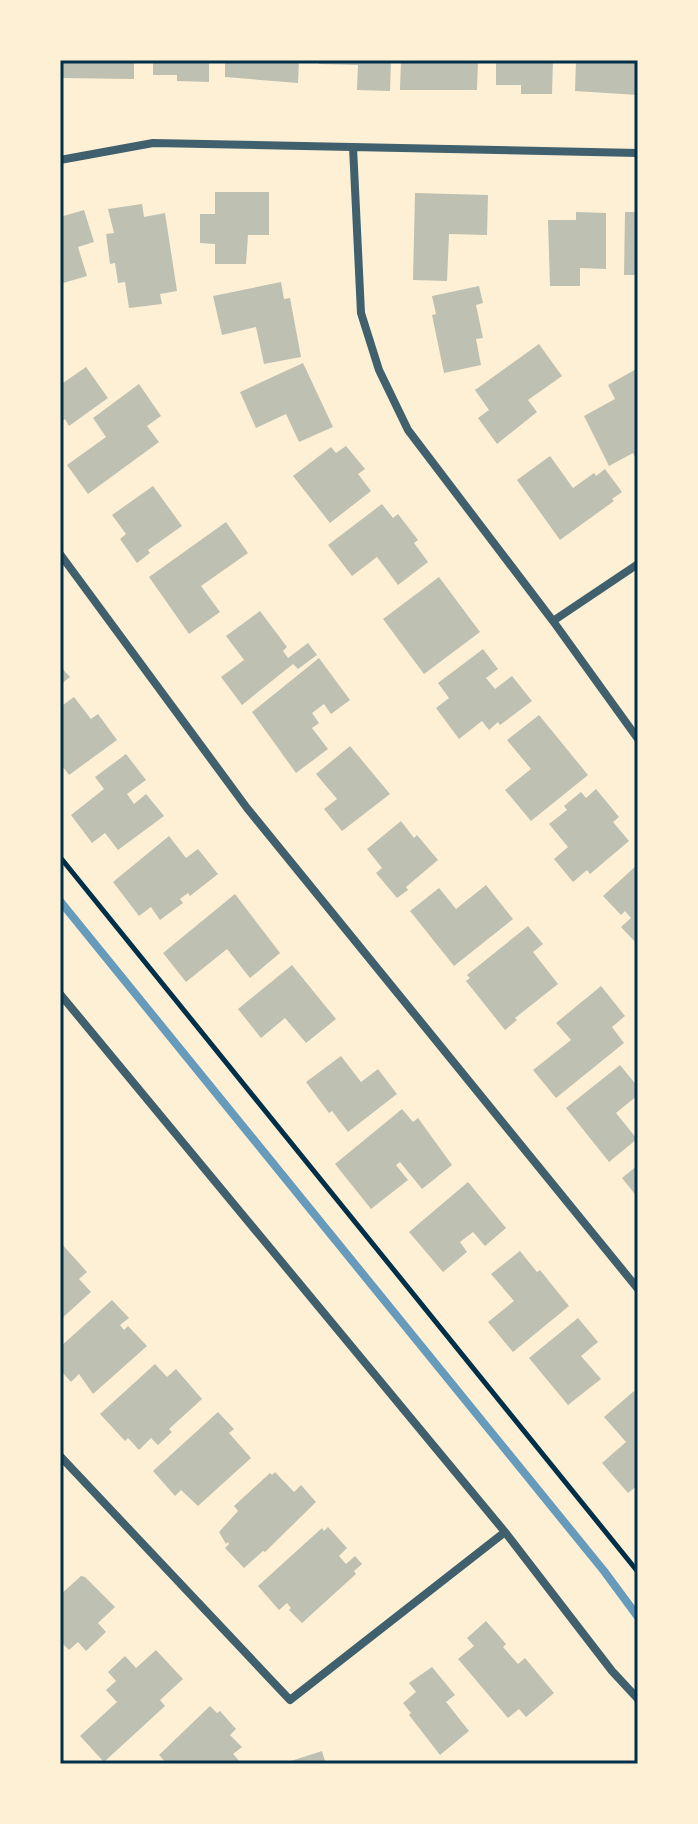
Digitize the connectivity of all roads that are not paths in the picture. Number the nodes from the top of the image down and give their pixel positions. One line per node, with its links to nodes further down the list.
1 (353, 147): 2 (street); 3 (street); 6 (street)
2 (638, 153)
3 (60, 160)
4 (60, 554): 9 (street)
5 (638, 564): 6 (street)
6 (553, 621): 7 (street)
7 (638, 739)
8 (60, 994): 11 (street)
9 (638, 1289)
10 (60, 1456): 11 (street)
11 (505, 1532): 12 (street)
12 (638, 1699)

